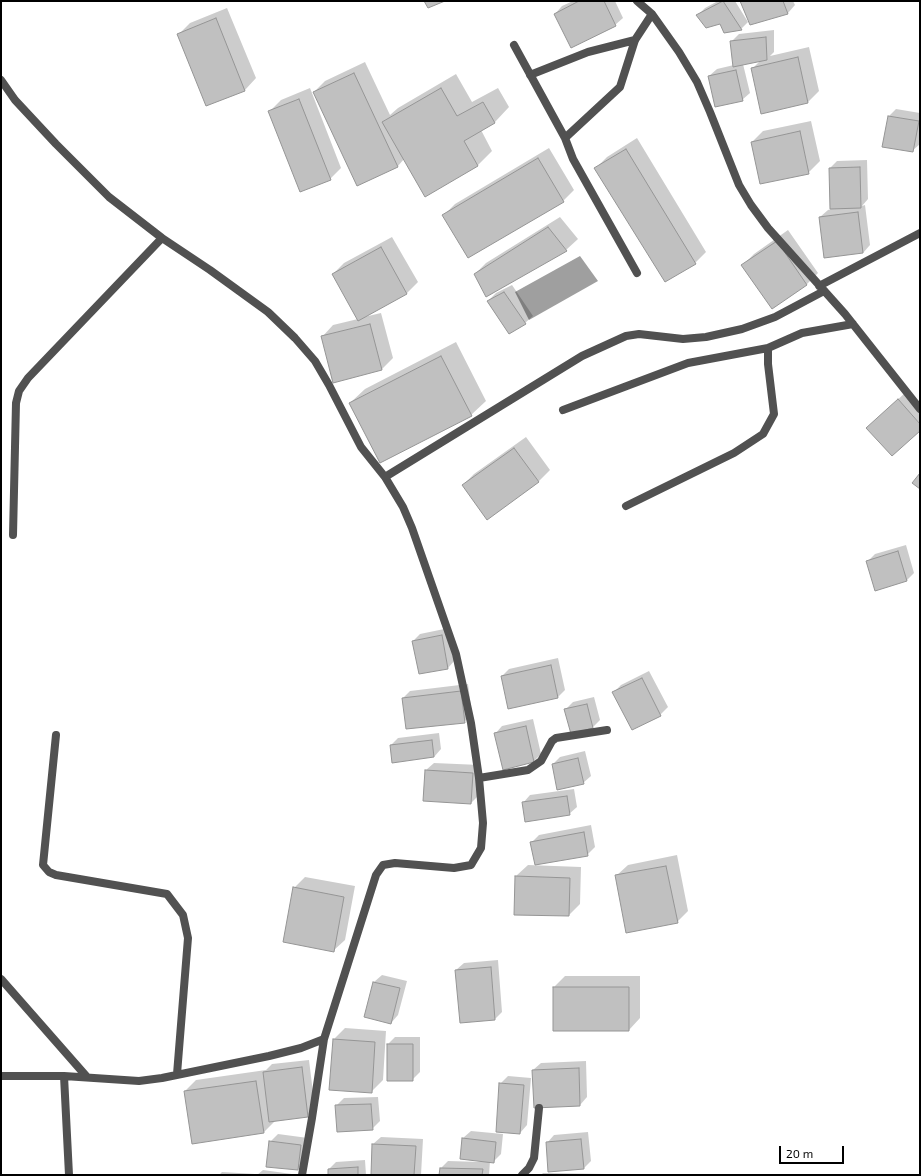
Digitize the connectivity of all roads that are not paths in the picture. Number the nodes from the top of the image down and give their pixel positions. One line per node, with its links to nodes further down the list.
1 (637, 1): 2 (street)
2 (652, 14): 3 (street); 11 (street)
3 (635, 40): 5 (street); 7 (street)
4 (514, 45): 5 (street)
5 (530, 75): 7 (street)
6 (1, 80): 9 (street)
7 (565, 138): 10 (street)
8 (920, 233): 11 (street)
9 (162, 238): 16 (street); 18 (street)
10 (637, 272)
11 (821, 289): 12 (street); 16 (street)
12 (853, 324): 13 (street); 14 (street)
13 (768, 348): 15 (street); 17 (street)
14 (920, 409)
15 (563, 410)
16 (385, 476): 21 (street)
17 (626, 506)
18 (13, 535)
19 (607, 730): 21 (street)
20 (56, 735): 24 (street)
21 (479, 778): 23 (street)
22 (1, 979): 27 (street)
23 (324, 1039): 24 (street); 30 (street)
24 (177, 1074): 27 (street)
25 (1, 1076): 26 (street)
26 (64, 1076): 27 (street); 29 (street)
27 (87, 1077)
28 (539, 1108): 31 (street)
29 (69, 1175)
30 (302, 1175)
31 (522, 1175)

